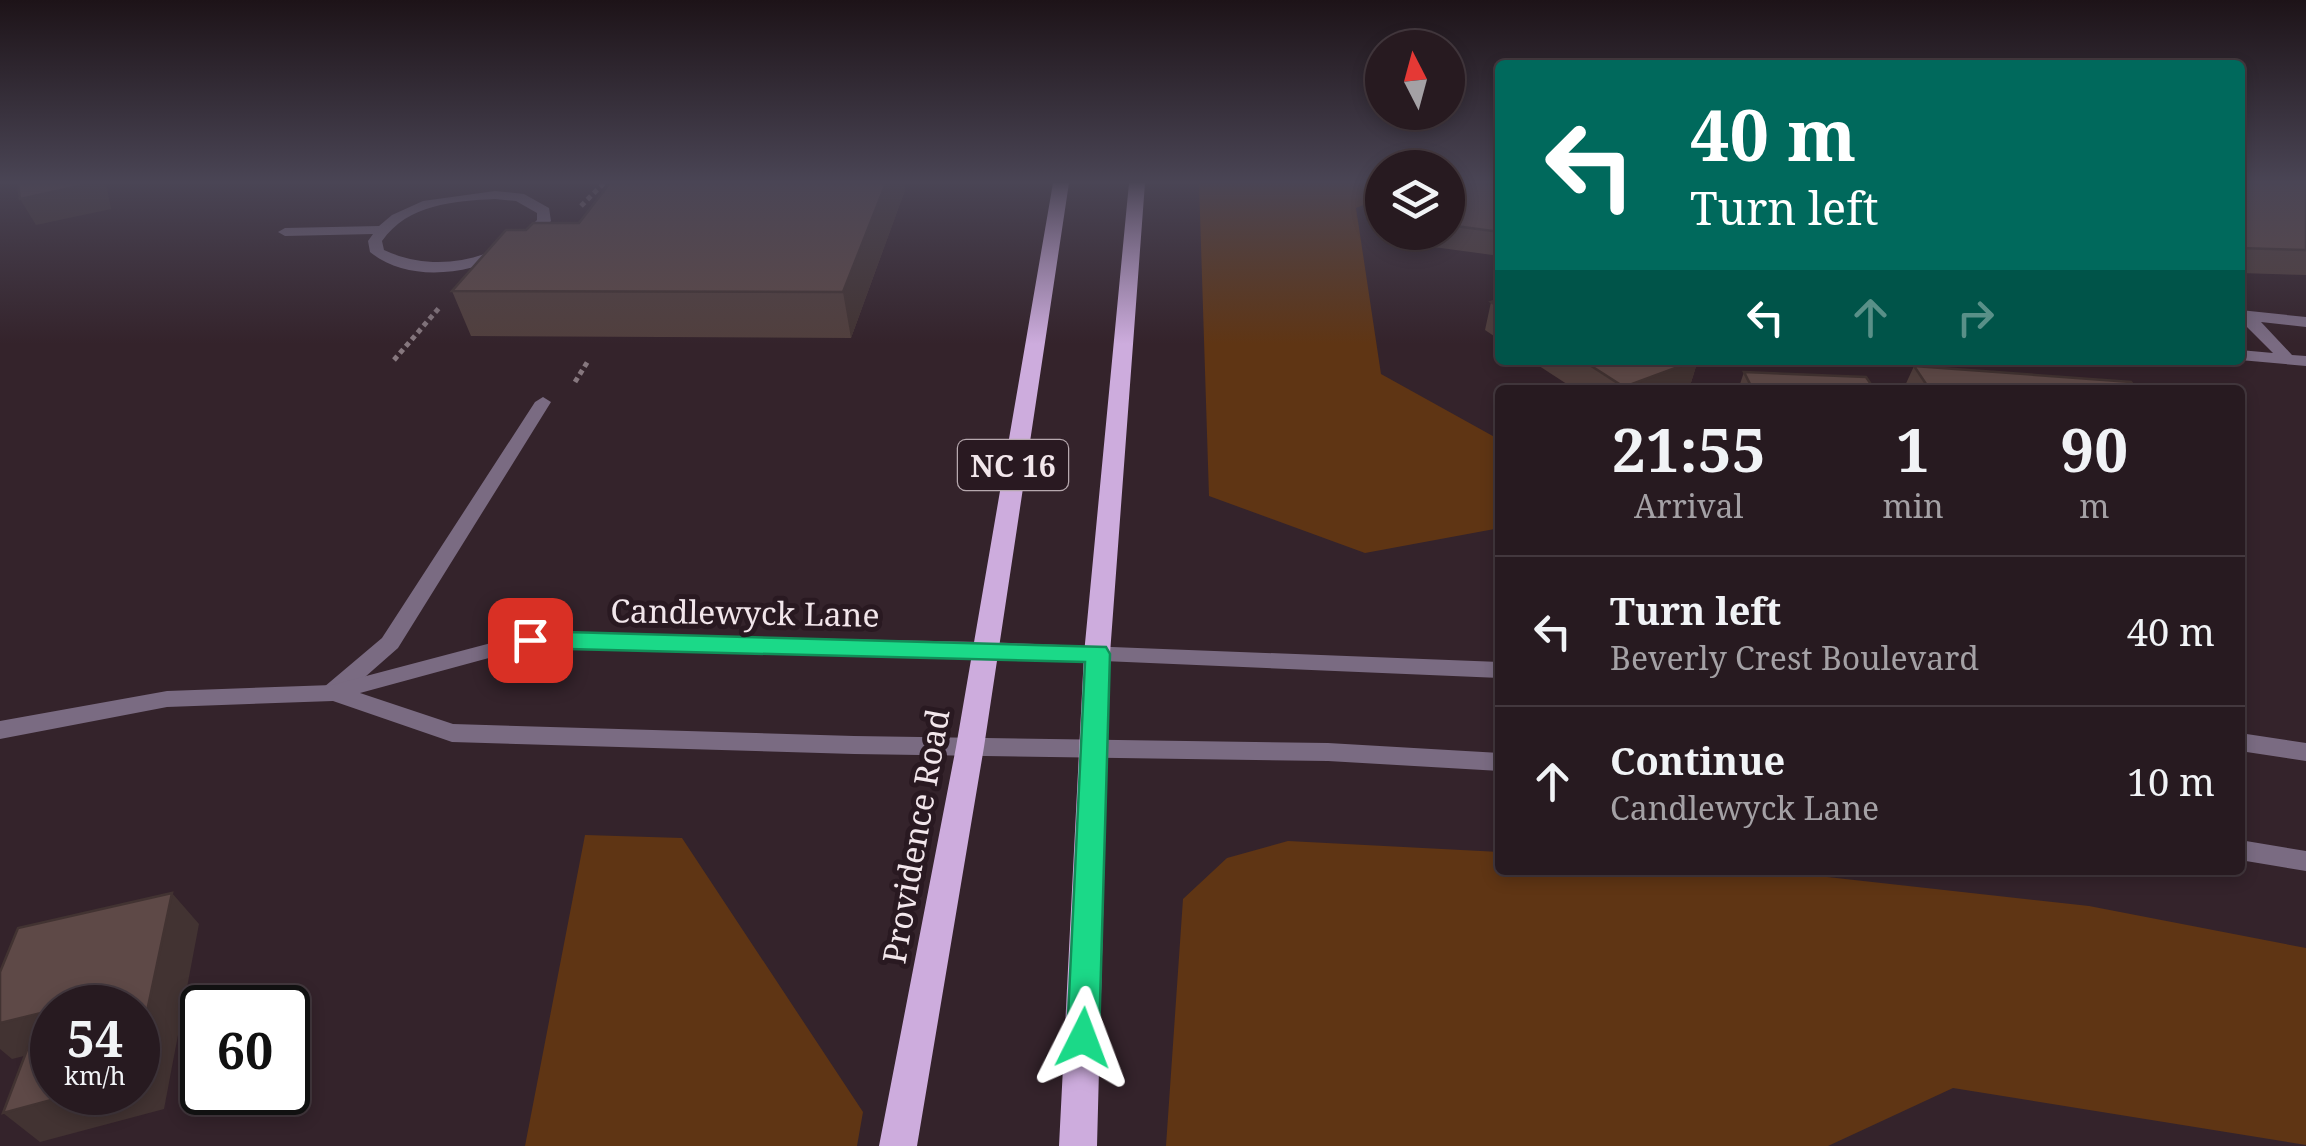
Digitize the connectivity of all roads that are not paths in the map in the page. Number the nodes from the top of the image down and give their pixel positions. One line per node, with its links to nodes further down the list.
1 (378, 236): 2 (street)
2 (531, 236)
3 (1052, 236): 12 (main road, Providence Road / NC 16)
4 (1133, 236): 13 (main road, NC 16)
5 (2245, 316): 7 (street)
6 (2245, 317): 9 (street)
7 (2306, 322)
8 (2245, 355): 9 (street)
9 (2286, 360): 10 (street)
10 (2306, 362)
11 (543, 402): 15 (street)
12 (984, 650): 13 (street, Candlewyck Lane); 15 (street, Candlewyck Lane); 18 (main road, Providence Road / NC 16)
13 (1098, 654): 14 (street, Candlewyck Lane); 19 (main road, NC 16)
14 (1495, 670)
15 (332, 693): 16 (street, Candlewyck Lane); 18 (street, Candlewyck Lane)
16 (0, 730)
17 (2245, 743): 20 (street)
18 (970, 748): 19 (street, Candlewyck Lane); 24 (main road, Providence Road / NC 16)
19 (1096, 749): 21 (street, Candlewyck Lane); 25 (main road, NC 16)
20 (2306, 752)
21 (1495, 762)
22 (2245, 851): 23 (street)
23 (2306, 860)
24 (898, 1146)
25 (1078, 1146)

